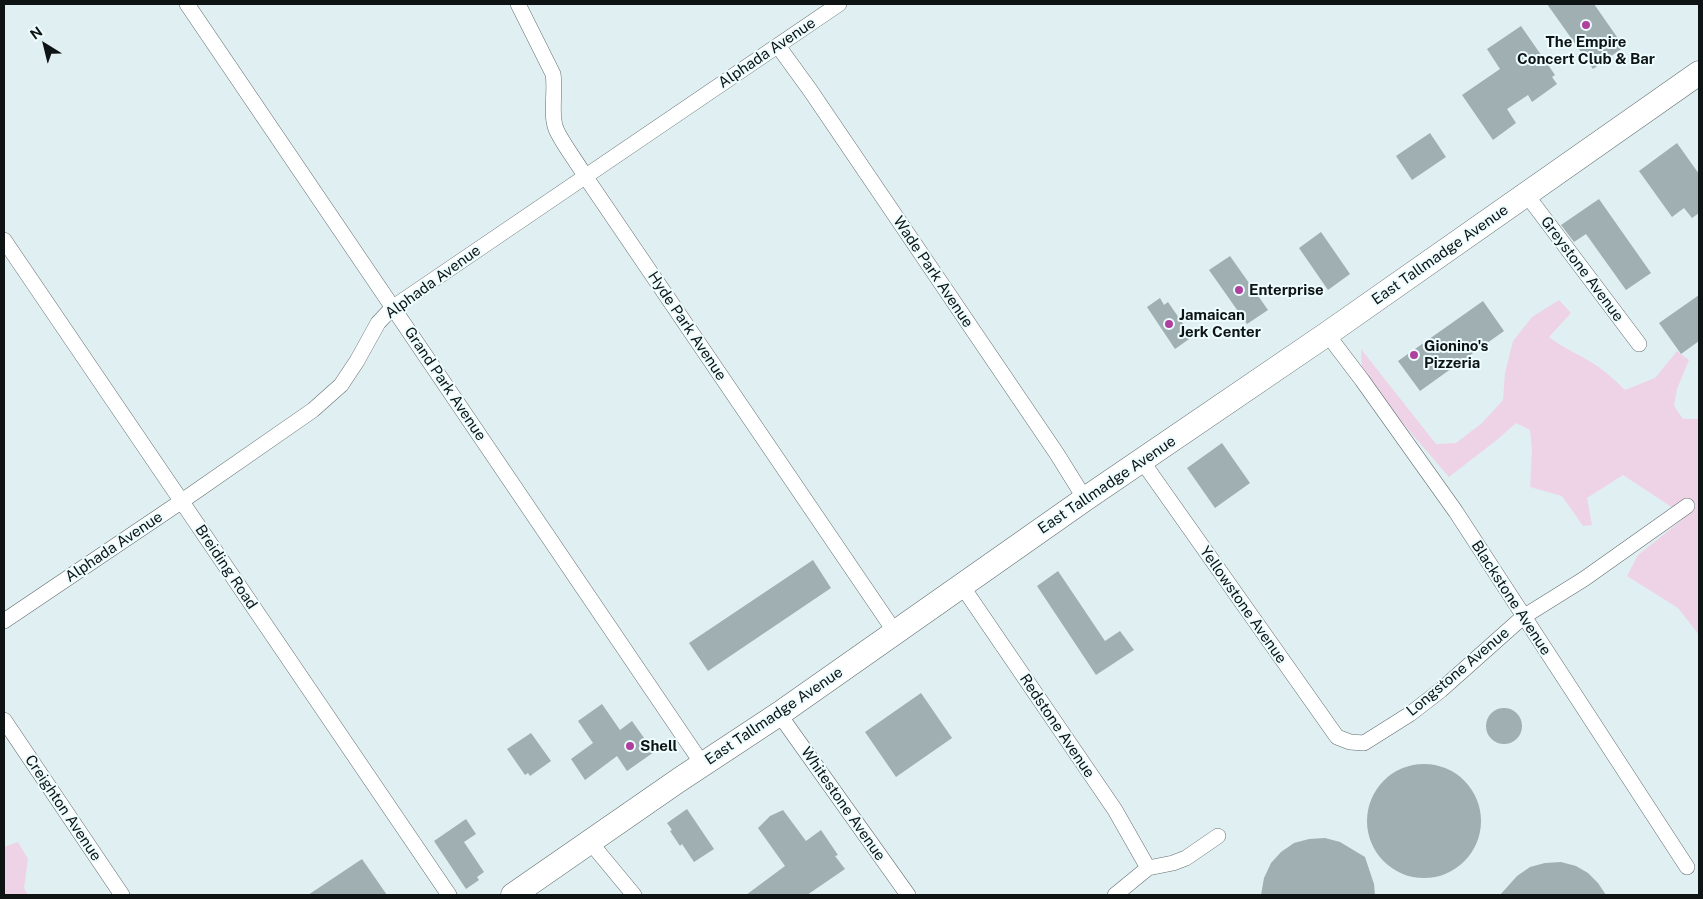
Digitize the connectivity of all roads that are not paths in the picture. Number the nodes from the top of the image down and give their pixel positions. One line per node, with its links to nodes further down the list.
1 (187, 4): 9 (street, Grand Park Avenue)
2 (518, 4): 6 (street, Hyde Park Avenue)
3 (839, 4): 4 (street, Alphada Avenue)
4 (778, 46): 6 (street, Alphada Avenue); 13 (street, Wade Park Avenue)
5 (1699, 72): 7 (main road, East Tallmadge Avenue)
6 (585, 176): 9 (street, Alphada Avenue); 19 (street, Hyde Park Avenue)
7 (1526, 194): 10 (main road, East Tallmadge Avenue); 11 (street, Greystone Avenue)
8 (4, 240): 14 (street, Breiding Road)
9 (392, 308): 14 (street, Alphada Avenue); 23 (street, Grand Park Avenue)
10 (1327, 334): 12 (main road, East Tallmadge Avenue); 17 (street, Blackstone Avenue)
11 (1639, 344)
12 (1142, 461): 13 (main road, East Tallmadge Avenue); 22 (street, Yellowstone Avenue)
13 (1085, 499): 16 (main road, East Tallmadge Avenue)
14 (182, 501): 18 (street, Alphada Avenue); 29 (street, Breiding Road)
15 (1687, 506): 17 (street, Longstone Avenue)
16 (962, 586): 19 (main road, East Tallmadge Avenue); 27 (street, Redstone Avenue)
17 (1523, 617): 22 (street, Longstone Avenue); 26 (street, Blackstone Avenue)
18 (4, 621)
19 (895, 632): 20 (main road, East Tallmadge Avenue)
20 (779, 714): 23 (main road, East Tallmadge Avenue); 32 (street, Whitestone Avenue)
21 (4, 720): 28 (street, Creighton Avenue)
22 (1350, 742)
23 (703, 764): 25 (main road, East Tallmadge Avenue)
24 (1218, 836): 27 (street)
25 (590, 842): 30 (main road, East Tallmadge Avenue); 31 (street)
26 (1687, 867)
27 (1148, 868): 33 (street)
28 (122, 895)
29 (448, 895)
30 (513, 895)
31 (634, 895)
32 (908, 895)
33 (1115, 895)

